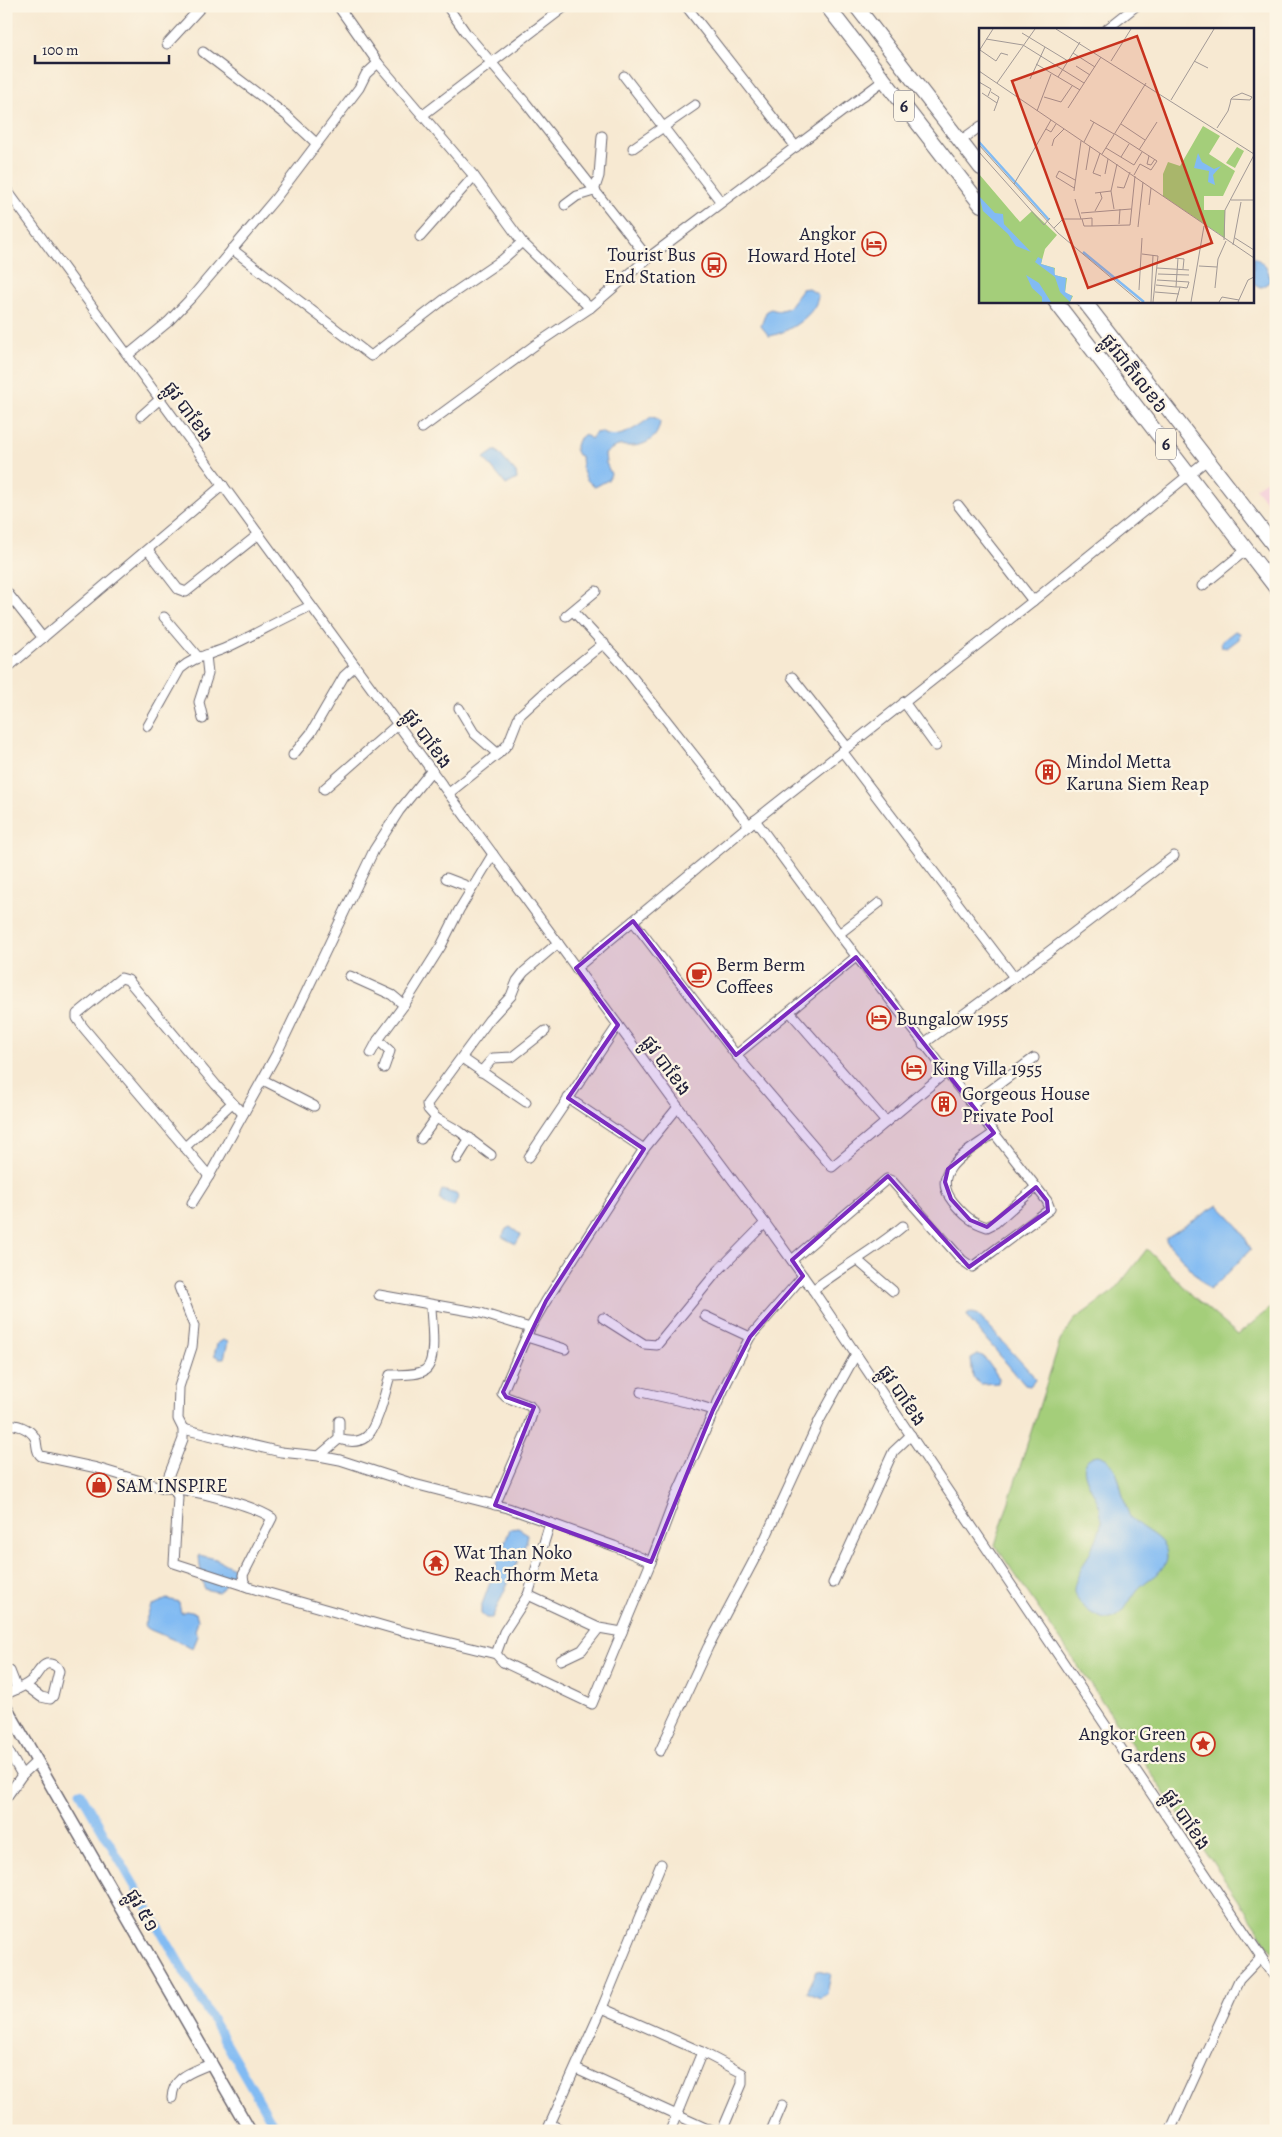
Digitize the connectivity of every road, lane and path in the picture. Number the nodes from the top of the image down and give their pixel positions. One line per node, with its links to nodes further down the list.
1 (202, 6): 10 (street)
2 (338, 6): 12 (street)
3 (447, 6): 13 (street)
4 (566, 6): 13 (street)
5 (686, 6): 23 (street)
6 (827, 6): 15 (highway, 6)
7 (856, 6): 21 (highway, 6)
8 (1136, 6): 9 (street)
9 (1107, 28)
10 (167, 44)
11 (203, 52): 22 (street)
12 (378, 63): 17 (street); 22 (street)
13 (492, 63): 17 (street); 28 (street)
14 (624, 76): 18 (street)
15 (884, 80): 23 (street); 30 (highway, 6)
16 (695, 105): 18 (street)
17 (423, 115): 26 (street)
18 (663, 126): 24 (street); 29 (street)
19 (979, 127): 21 (street)
20 (602, 136): 28 (street)
21 (960, 141): 25 (highway, 6)
22 (316, 143): 34 (street)
23 (796, 147): 29 (street)
24 (633, 148)
25 (979, 165)
26 (474, 176): 32 (street); 33 (street)
27 (6, 189): 39 (street, ផ្លូវ បាខែង)
28 (594, 190): 31 (street); 35 (street)
29 (721, 202): 35 (street)
30 (979, 202)
31 (565, 206)
32 (420, 237)
33 (522, 242): 34 (street); 38 (street)
34 (232, 249): 39 (street)
35 (648, 258): 38 (street)
36 (1056, 302): 44 (highway, ផ្លូវជាតិលេខ៦ / 6)
37 (1085, 302): 43 (highway, ផ្លូវជាតិលេខ៦ / 6)
38 (590, 308): 42 (street)
39 (128, 355): 40 (street, ផ្លូវ បាខែង)
40 (160, 399): 41 (street); 45 (street, ផ្លូវ បាខែង)
41 (141, 416)
42 (422, 428)
43 (1207, 460): 44 (street); 48 (highway, ផ្លូវជាតិលេខ៦ / 6)
44 (1189, 474): 50 (highway, ផ្លូវជាតិលេខ៦ / 6); 55 (street)
45 (223, 485): 47 (street, ផ្លូវ បាខែង); 49 (street)
46 (958, 505): 55 (street)
47 (258, 534): 49 (street); 56 (street, ផ្លូវ បាខែង)
48 (1276, 548)
49 (148, 550): 58 (street)
50 (1246, 550): 51 (street); 52 (highway, ផ្លូវជាតិលេខ៦ / 6)
51 (1202, 586)
52 (1276, 588)
53 (6, 591): 58 (street)
54 (596, 591): 59 (street)
55 (1033, 601): 64 (street)
56 (311, 606): 60 (street); 61 (street, ផ្លូវ បាខែង)
57 (164, 618): 60 (street)
58 (43, 638): 62 (street)
59 (604, 643): 71 (street); 76 (street)
60 (202, 656): 66 (street); 68 (street)
61 (355, 666): 67 (street, ផ្លូវ បាខែង); 72 (street)
62 (6, 669)
63 (792, 677): 70 (street)
64 (904, 702): 69 (street); 70 (street)
65 (459, 708): 71 (street)
66 (203, 719)
67 (398, 724): 73 (street, ផ្លូវ បាខែង); 74 (street)
68 (148, 726)
69 (936, 746)
70 (845, 749): 76 (street); 88 (street)
71 (498, 754): 75 (street)
72 (293, 755)
73 (432, 770): 75 (street, ផ្លូវ បាខែង); 102 (street)
74 (324, 789)
75 (448, 793): 77 (street, ផ្លូវ បាខែង)
76 (752, 822): 82 (street); 83 (street)
77 (493, 854): 80 (street); 84 (street, ផ្លូវ បាខែង)
78 (1174, 856): 88 (street)
79 (446, 878): 80 (street)
80 (472, 888): 89 (street)
81 (879, 903): 83 (street)
82 (633, 921): 86 (street); 96 (street)
83 (838, 934): 85 (street)
84 (558, 943): 86 (street, ផ្លូវ បាខែង); 97 (street)
85 (856, 957): 90 (street); 94 (street)
86 (576, 968): 91 (street, ផ្លូវ បាខែង)
87 (350, 976): 89 (street)
88 (1013, 976): 94 (street)
89 (404, 1005): 93 (street)
90 (790, 1012): 96 (street); 111 (street)
91 (618, 1025): 103 (street); 108 (street, ផ្លូវ បាខែង)
92 (545, 1031): 100 (street)
93 (378, 1040): 95 (street); 99 (street)
94 (923, 1044): 101 (street)
95 (371, 1053)
96 (736, 1055): 111 (street)
97 (462, 1058): 100 (street); 110 (street)
98 (1034, 1058): 106 (street)
99 (384, 1068)
100 (481, 1072): 104 (street)
101 (946, 1073): 106 (street); 111 (street)
102 (263, 1080): 107 (street); 109 (street)
103 (568, 1098): 116 (street); 118 (street)
104 (526, 1102)
105 (232, 1103): 109 (street); 115 (street); 115 (street)
106 (972, 1104): 112 (street)
107 (314, 1106)
108 (678, 1107): 116 (street); 123 (street, ផ្លូវ បាខែង)
109 (243, 1114): 120 (street)
110 (436, 1118): 113 (street); 114 (street)
111 (886, 1122)
112 (994, 1134): 121 (street); 121 (street)
113 (470, 1138): 117 (street); 119 (street)
114 (421, 1139)
115 (184, 1148): 120 (street)
116 (644, 1149): 135 (street)
117 (491, 1155)
118 (529, 1157)
119 (457, 1159)
120 (209, 1176): 122 (street)
121 (1036, 1187): 125 (street)
122 (192, 1203)
123 (766, 1223): 125 (street, ផ្លូវ បាខែង); 134 (street)
124 (903, 1226): 126 (street)
125 (792, 1260): 127 (street, ផ្លូវ បាខែង)
126 (857, 1260): 129 (street); 130 (street)
127 (803, 1276): 129 (street, ផ្លូវ បាខែង); 136 (street)
128 (179, 1287): 143 (street)
129 (813, 1290): 138 (street, ផ្លូវ បាខែង)
130 (892, 1291)
131 (380, 1295): 132 (street)
132 (431, 1306): 135 (street); 145 (street)
133 (705, 1316): 136 (street)
134 (603, 1318)
135 (528, 1333): 137 (street); 148 (street)
136 (750, 1337): 140 (street)
137 (565, 1349)
138 (856, 1354): 144 (street, ផ្លូវ បាខែង); 163 (street)
139 (641, 1392): 140 (street)
140 (713, 1410): 150 (street)
141 (339, 1421): 145 (street)
142 (6, 1424): 147 (street)
143 (183, 1429): 146 (street); 147 (street)
144 (911, 1435): 151 (street); 167 (street, ផ្លូវ បាខែង)
145 (339, 1439): 146 (street)
146 (319, 1456): 148 (street)
147 (169, 1488): 152 (street); 152 (street)
148 (495, 1505): 149 (street)
149 (550, 1523): 150 (street); 153 (street)
150 (651, 1562): 155 (street)
151 (833, 1583)
152 (248, 1587): 156 (street)
153 (528, 1596): 154 (street); 156 (street)
154 (598, 1628): 155 (street); 157 (street)
155 (622, 1632): 156 (street)
156 (496, 1654)
157 (561, 1660)
158 (10, 1671): 159 (street)
159 (6, 1694)
160 (6, 1707): 161 (main road, ផ្លូវ ៥១)
161 (11, 1728): 164 (main road, ផ្លូវ ៥១)
162 (6, 1747): 164 (street)
163 (660, 1751)
164 (29, 1769): 165 (street); 171 (main road, ផ្លូវ ៥១)
165 (6, 1798)
166 (662, 1864): 169 (street)
167 (1260, 1958): 168 (street, ផ្លូវ បាខែង); 183 (street)
168 (1276, 1979)
169 (602, 2008): 170 (street); 172 (street)
170 (702, 2052): 175 (street); 181 (street)
171 (208, 2065): 173 (street); 177 (main road, ផ្លូវ ៥១)
172 (576, 2068): 175 (street); 176 (street)
173 (172, 2098)
174 (782, 2105): 182 (street)
175 (677, 2113): 179 (street); 180 (street)
176 (549, 2127): 178 (street)
177 (250, 2131)
178 (564, 2131)
179 (670, 2131)
180 (712, 2131)
181 (722, 2131)
182 (771, 2131)
183 (1170, 2131)

